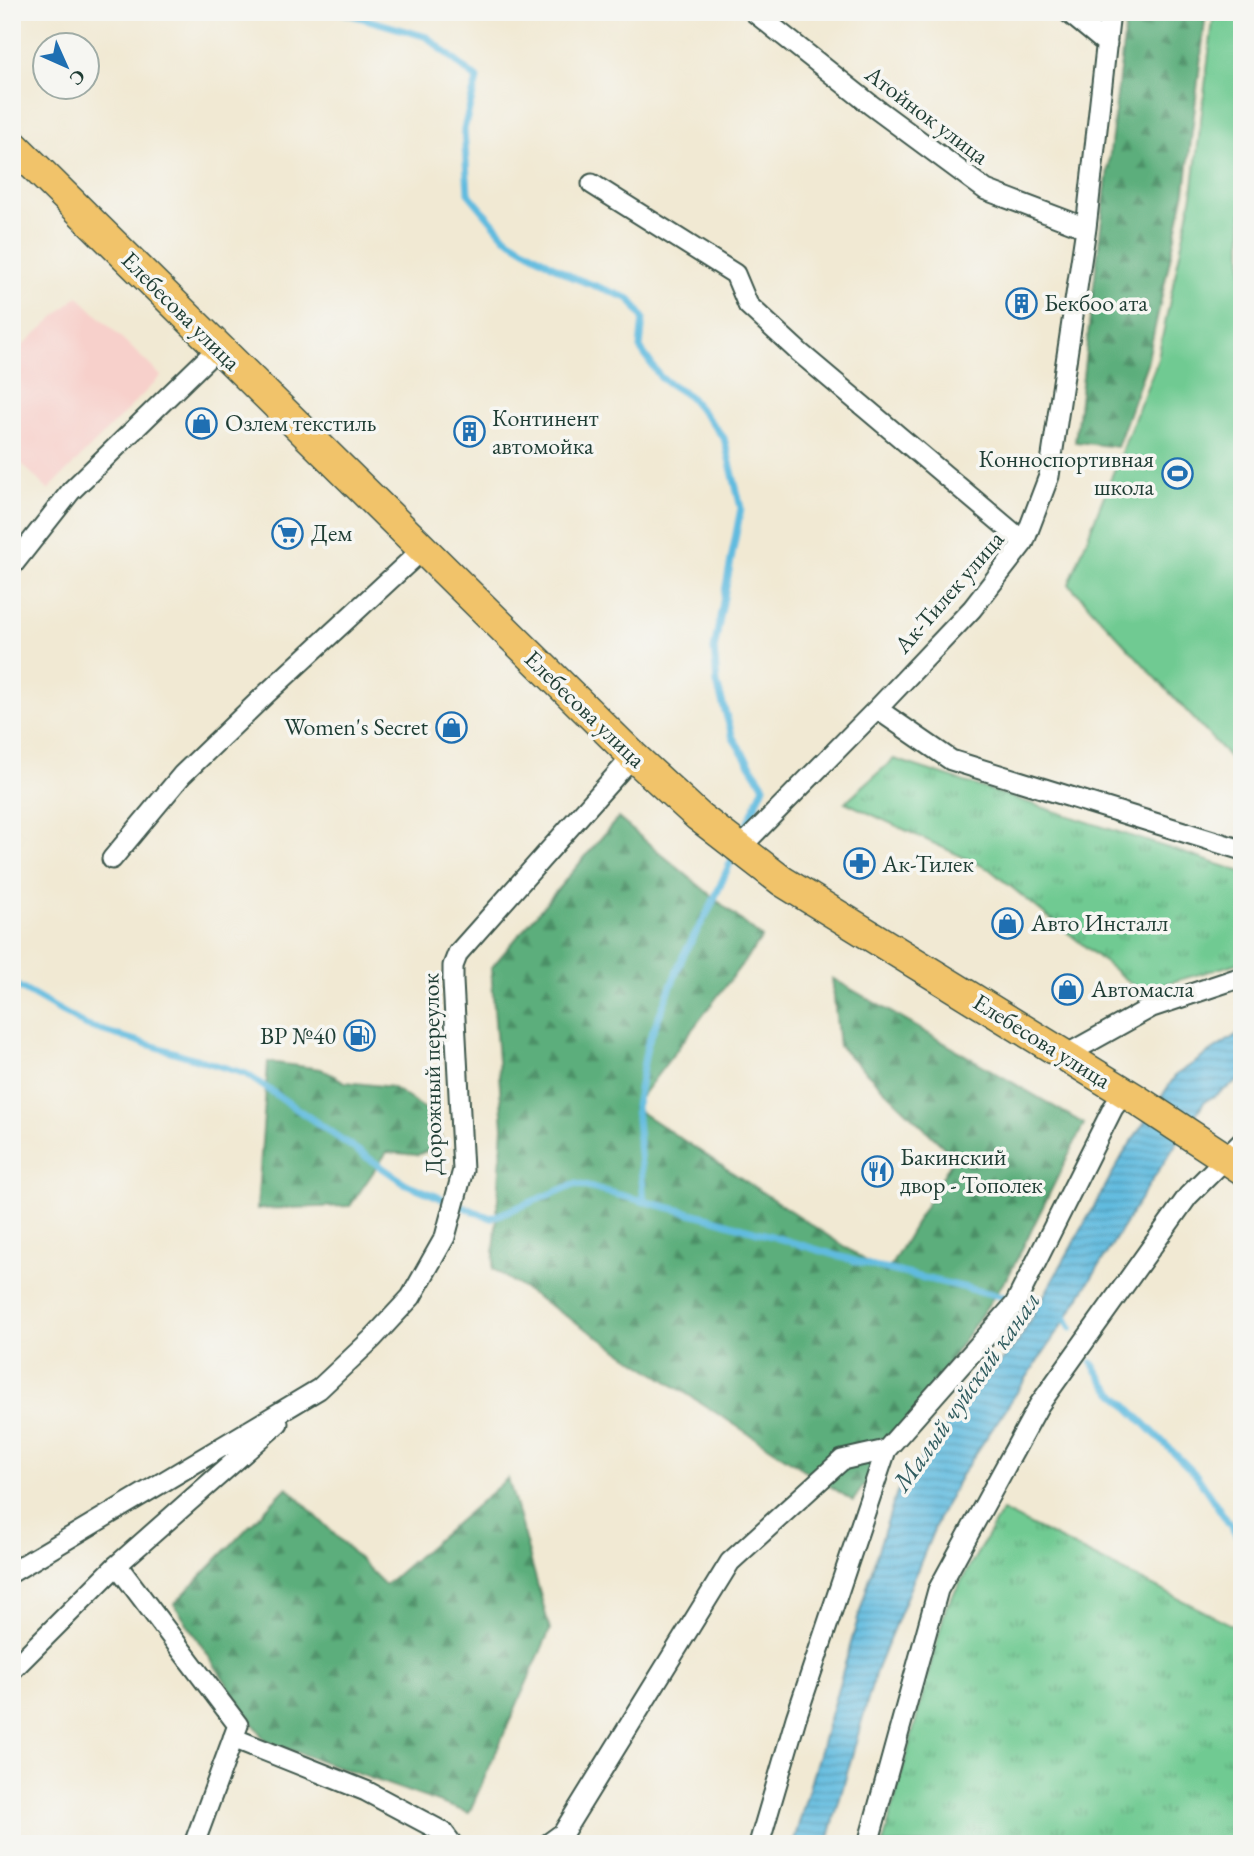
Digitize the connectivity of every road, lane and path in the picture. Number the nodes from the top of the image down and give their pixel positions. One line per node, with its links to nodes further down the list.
1 (754, 12): 7 (street, Атойнок улица)
2 (1068, 12): 4 (street)
3 (1110, 12): 4 (street, Ак-Тилек улица)
4 (1107, 44): 7 (street, Ак-Тилек улица)
5 (14, 150): 8 (main road, Елебесова улица)
6 (592, 184): 9 (street)
7 (1086, 228): 9 (street, Ак-Тилек улица)
8 (218, 348): 10 (main road, Елебесова улица); 11 (street)
9 (1024, 542): 12 (street, Ак-Тилек улица)
10 (423, 549): 13 (main road, Елебесова улица); 16 (street)
11 (12, 566)
12 (877, 709): 14 (street, Ак-Тилек улица); 15 (street)
13 (633, 756): 14 (main road, Елебесова улица); 21 (street, Дорожный переулок)
14 (739, 849): 18 (main road, Елебесова улица)
15 (1242, 850)
16 (112, 859)
17 (1242, 977): 18 (street)
18 (1065, 1056): 19 (main road, Елебесова улица)
19 (1130, 1095): 20 (main road, Елебесова улица); 22 (street)
20 (1231, 1155): 31 (street)
21 (319, 1389): 23 (street); 24 (street, Дорожный переулок)
22 (886, 1450): 29 (street); 30 (street)
23 (117, 1565): 25 (street); 26 (street)
24 (12, 1572)
25 (12, 1670)
26 (233, 1738): 27 (street); 28 (street)
27 (194, 1844)
28 (452, 1844)
29 (548, 1844)
30 (760, 1844)
31 (868, 1844)

